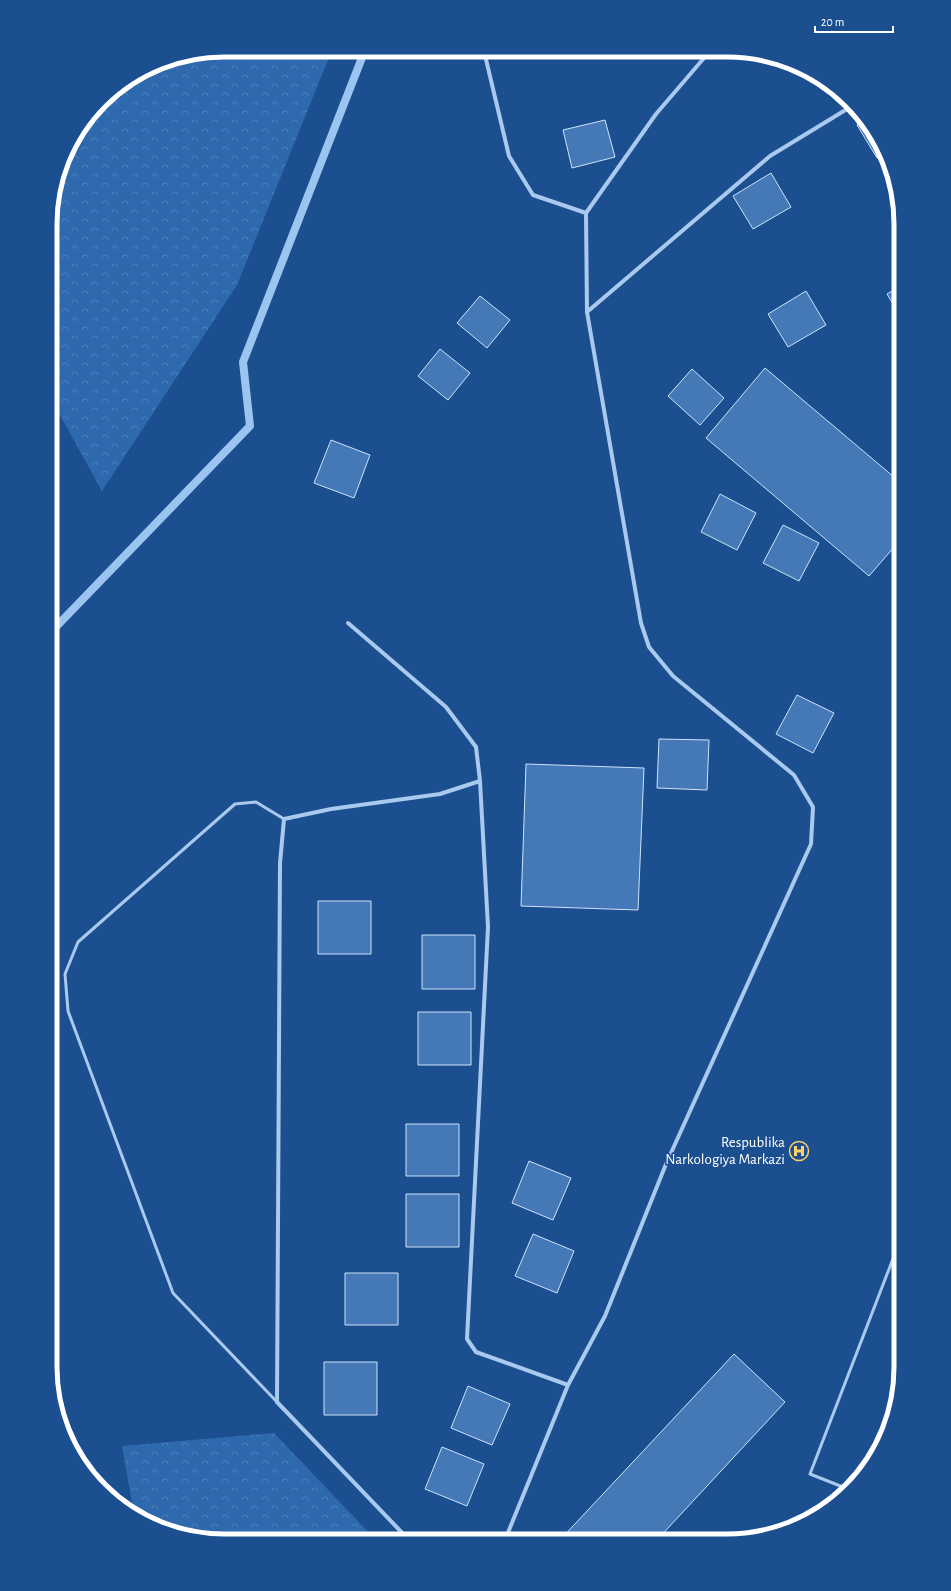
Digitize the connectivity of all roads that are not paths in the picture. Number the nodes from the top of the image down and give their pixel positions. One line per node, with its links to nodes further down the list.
1 (485, 57): 4 (street)
2 (705, 57): 4 (street)
3 (847, 109): 5 (street)
4 (586, 213): 5 (street)
5 (587, 312): 10 (street)
6 (348, 623): 7 (street)
7 (480, 781): 8 (street); 10 (street)
8 (284, 819): 11 (street); 11 (lane)
9 (894, 1256): 12 (lane)
10 (568, 1385): 14 (street)
11 (277, 1402): 13 (street)
12 (843, 1487)
13 (403, 1534)
14 (507, 1534)

